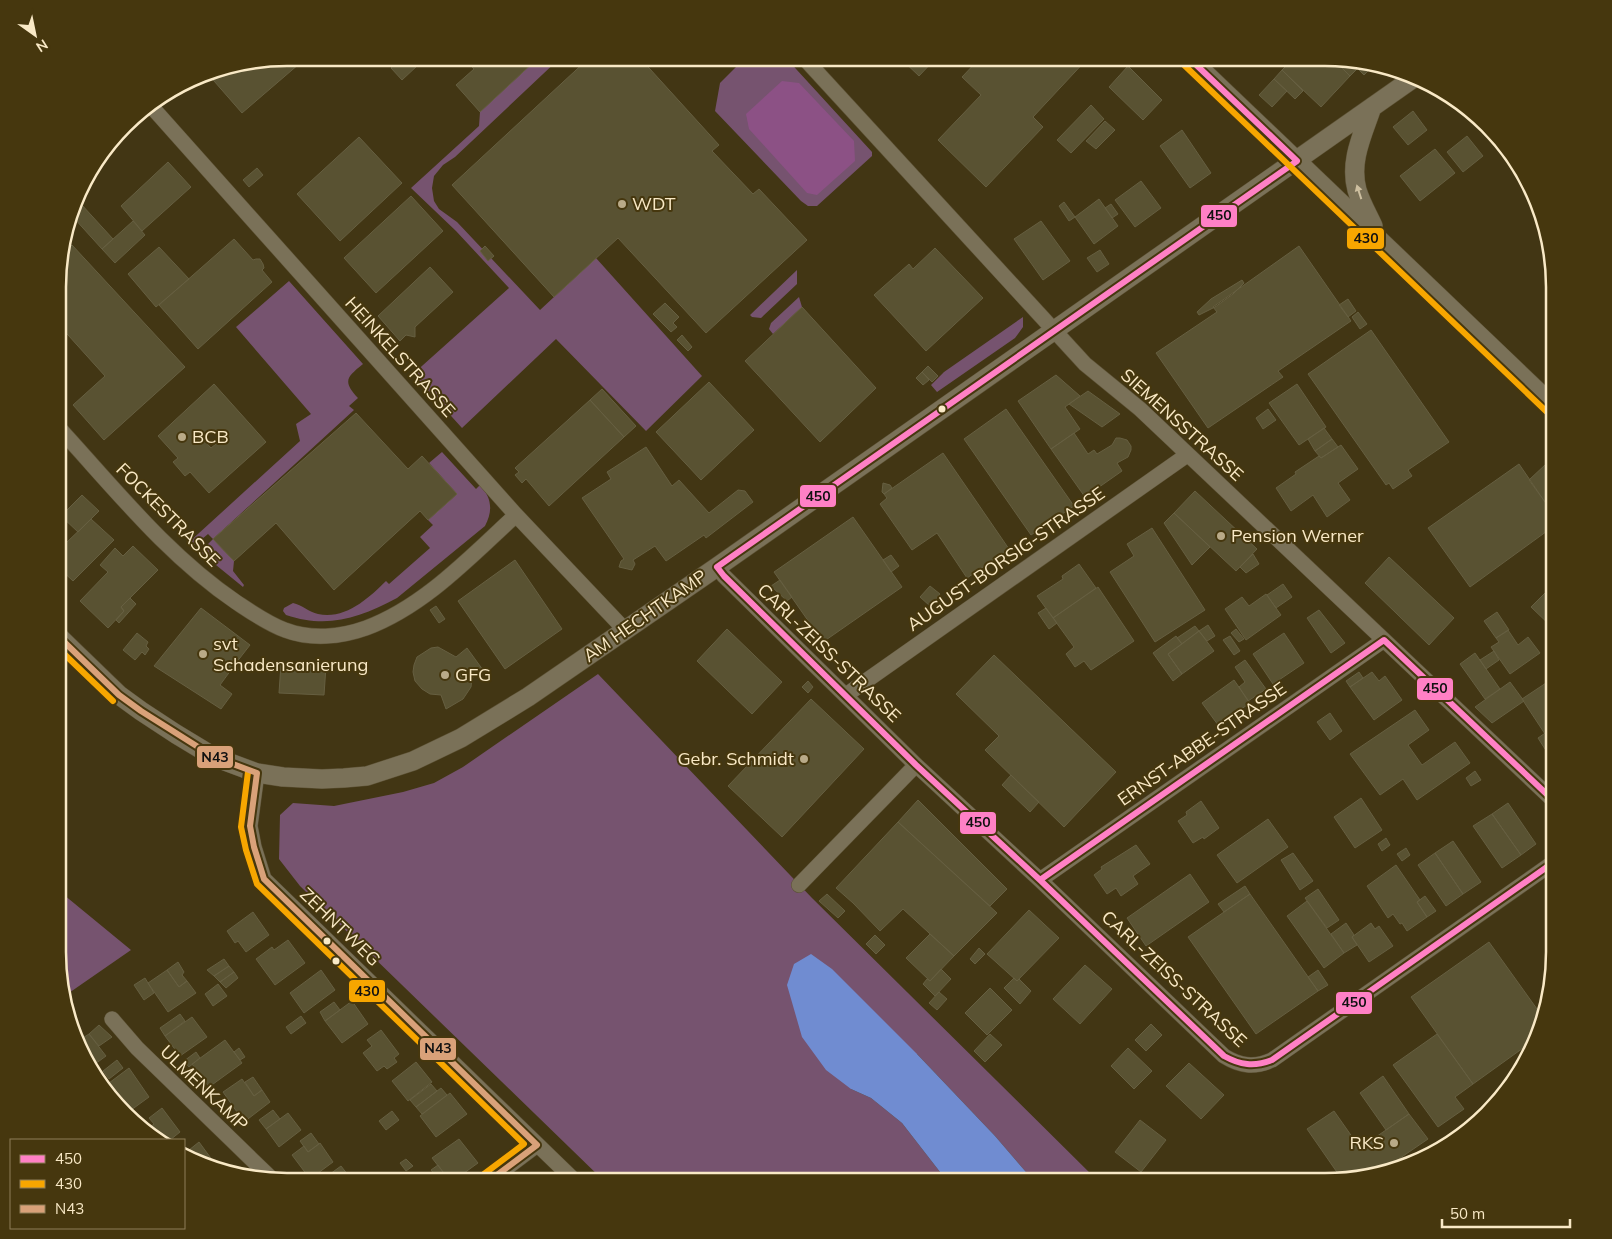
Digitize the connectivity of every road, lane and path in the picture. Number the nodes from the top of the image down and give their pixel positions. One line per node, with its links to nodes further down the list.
1 (811, 66): 8 (street, SIEMENSSTRASSE)
2 (1197, 66): 6 (street)
3 (1407, 82): 4 (street, AM HECHTKAMP)
4 (1372, 107): 6 (street, AM HECHTKAMP); 7 (street, one-way to 4)
5 (155, 111): 12 (street, HEINKELSTRASSE)
6 (1298, 161): 7 (street); 8 (street, AM HECHTKAMP)
7 (1378, 237): 9 (street)
8 (1054, 329): 11 (street, SIEMENSSTRASSE); 13 (street, AM HECHTKAMP)
9 (1546, 399)
10 (66, 436): 12 (street, FOCKESTRASSE)
11 (1187, 455): 15 (street, SIEMENSSTRASSE); 17 (street, AUGUST-BORSIG-STRASSE)
12 (516, 515): 14 (street, HEINKELSTRASSE)
13 (717, 567): 14 (street, AM HECHTKAMP); 17 (street, CARL-ZEISS-STRASSE)
14 (625, 630): 19 (street, AM HECHTKAMP)
15 (1384, 640): 20 (street, SIEMENSSTRASSE); 22 (street, ERNST-ABBE-STRASSE)
16 (66, 644): 19 (street, AM HECHTKAMP)
17 (846, 694): 18 (street, CARL-ZEISS-STRASSE)
18 (916, 765): 22 (street, CARL-ZEISS-STRASSE); 23 (street)
19 (257, 773): 25 (street, ZEHNTWEG)
20 (1546, 793)
21 (1546, 868): 22 (street, CARL-ZEISS-STRASSE)
22 (1040, 880)
23 (799, 885)
24 (112, 1018): 26 (street, ULMENKAMP)
25 (537, 1145): 27 (street); 28 (street, ZEHNTWEG)
26 (264, 1171)
27 (500, 1173)
28 (567, 1173)

